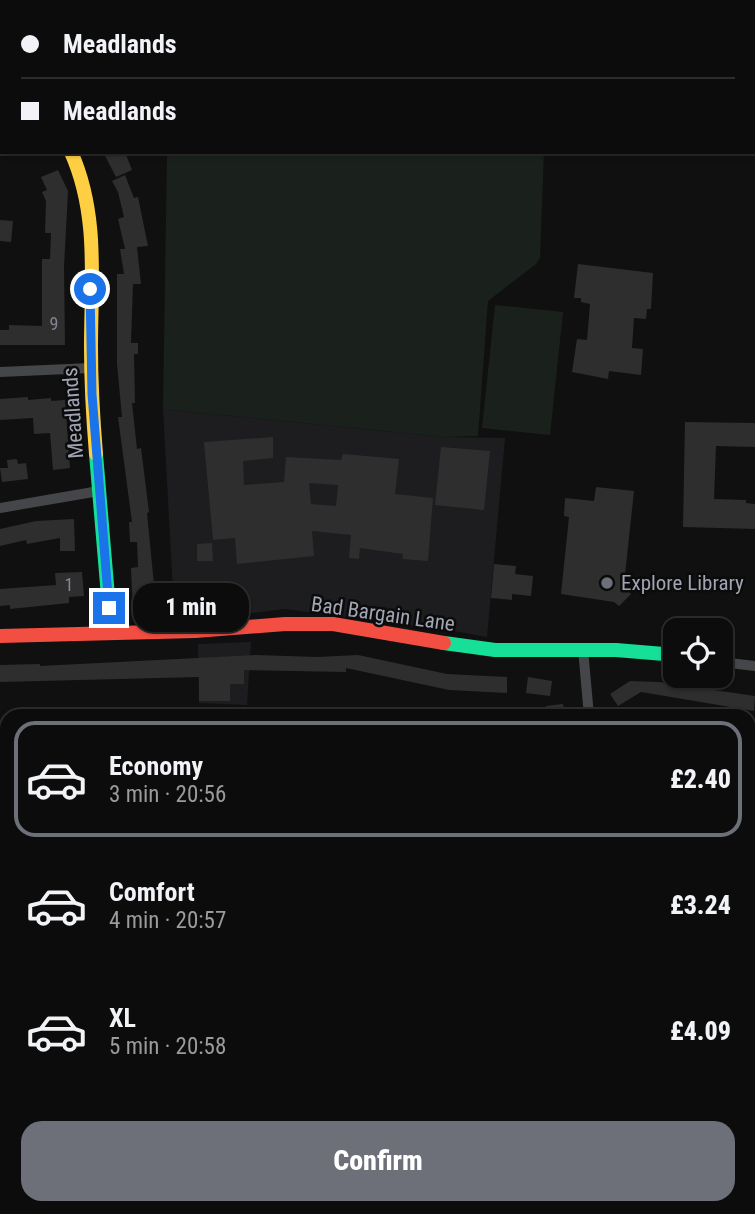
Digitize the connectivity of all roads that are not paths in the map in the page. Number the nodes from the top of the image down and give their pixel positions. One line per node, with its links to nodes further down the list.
1 (72, 154): 2 (street, Meadlands)
2 (91, 368): 3 (street); 4 (street, Meadlands)
3 (0, 372)
4 (99, 491): 5 (street); 6 (street, Meadlands)
5 (0, 508)
6 (111, 632): 7 (street, Bad Bargain Lane); 8 (street, Bad Bargain Lane)
7 (0, 636)
8 (583, 649): 9 (street, Bad Bargain Lane); 12 (street)
9 (663, 654)
10 (733, 663): 11 (street)
11 (755, 666)
12 (589, 709)

